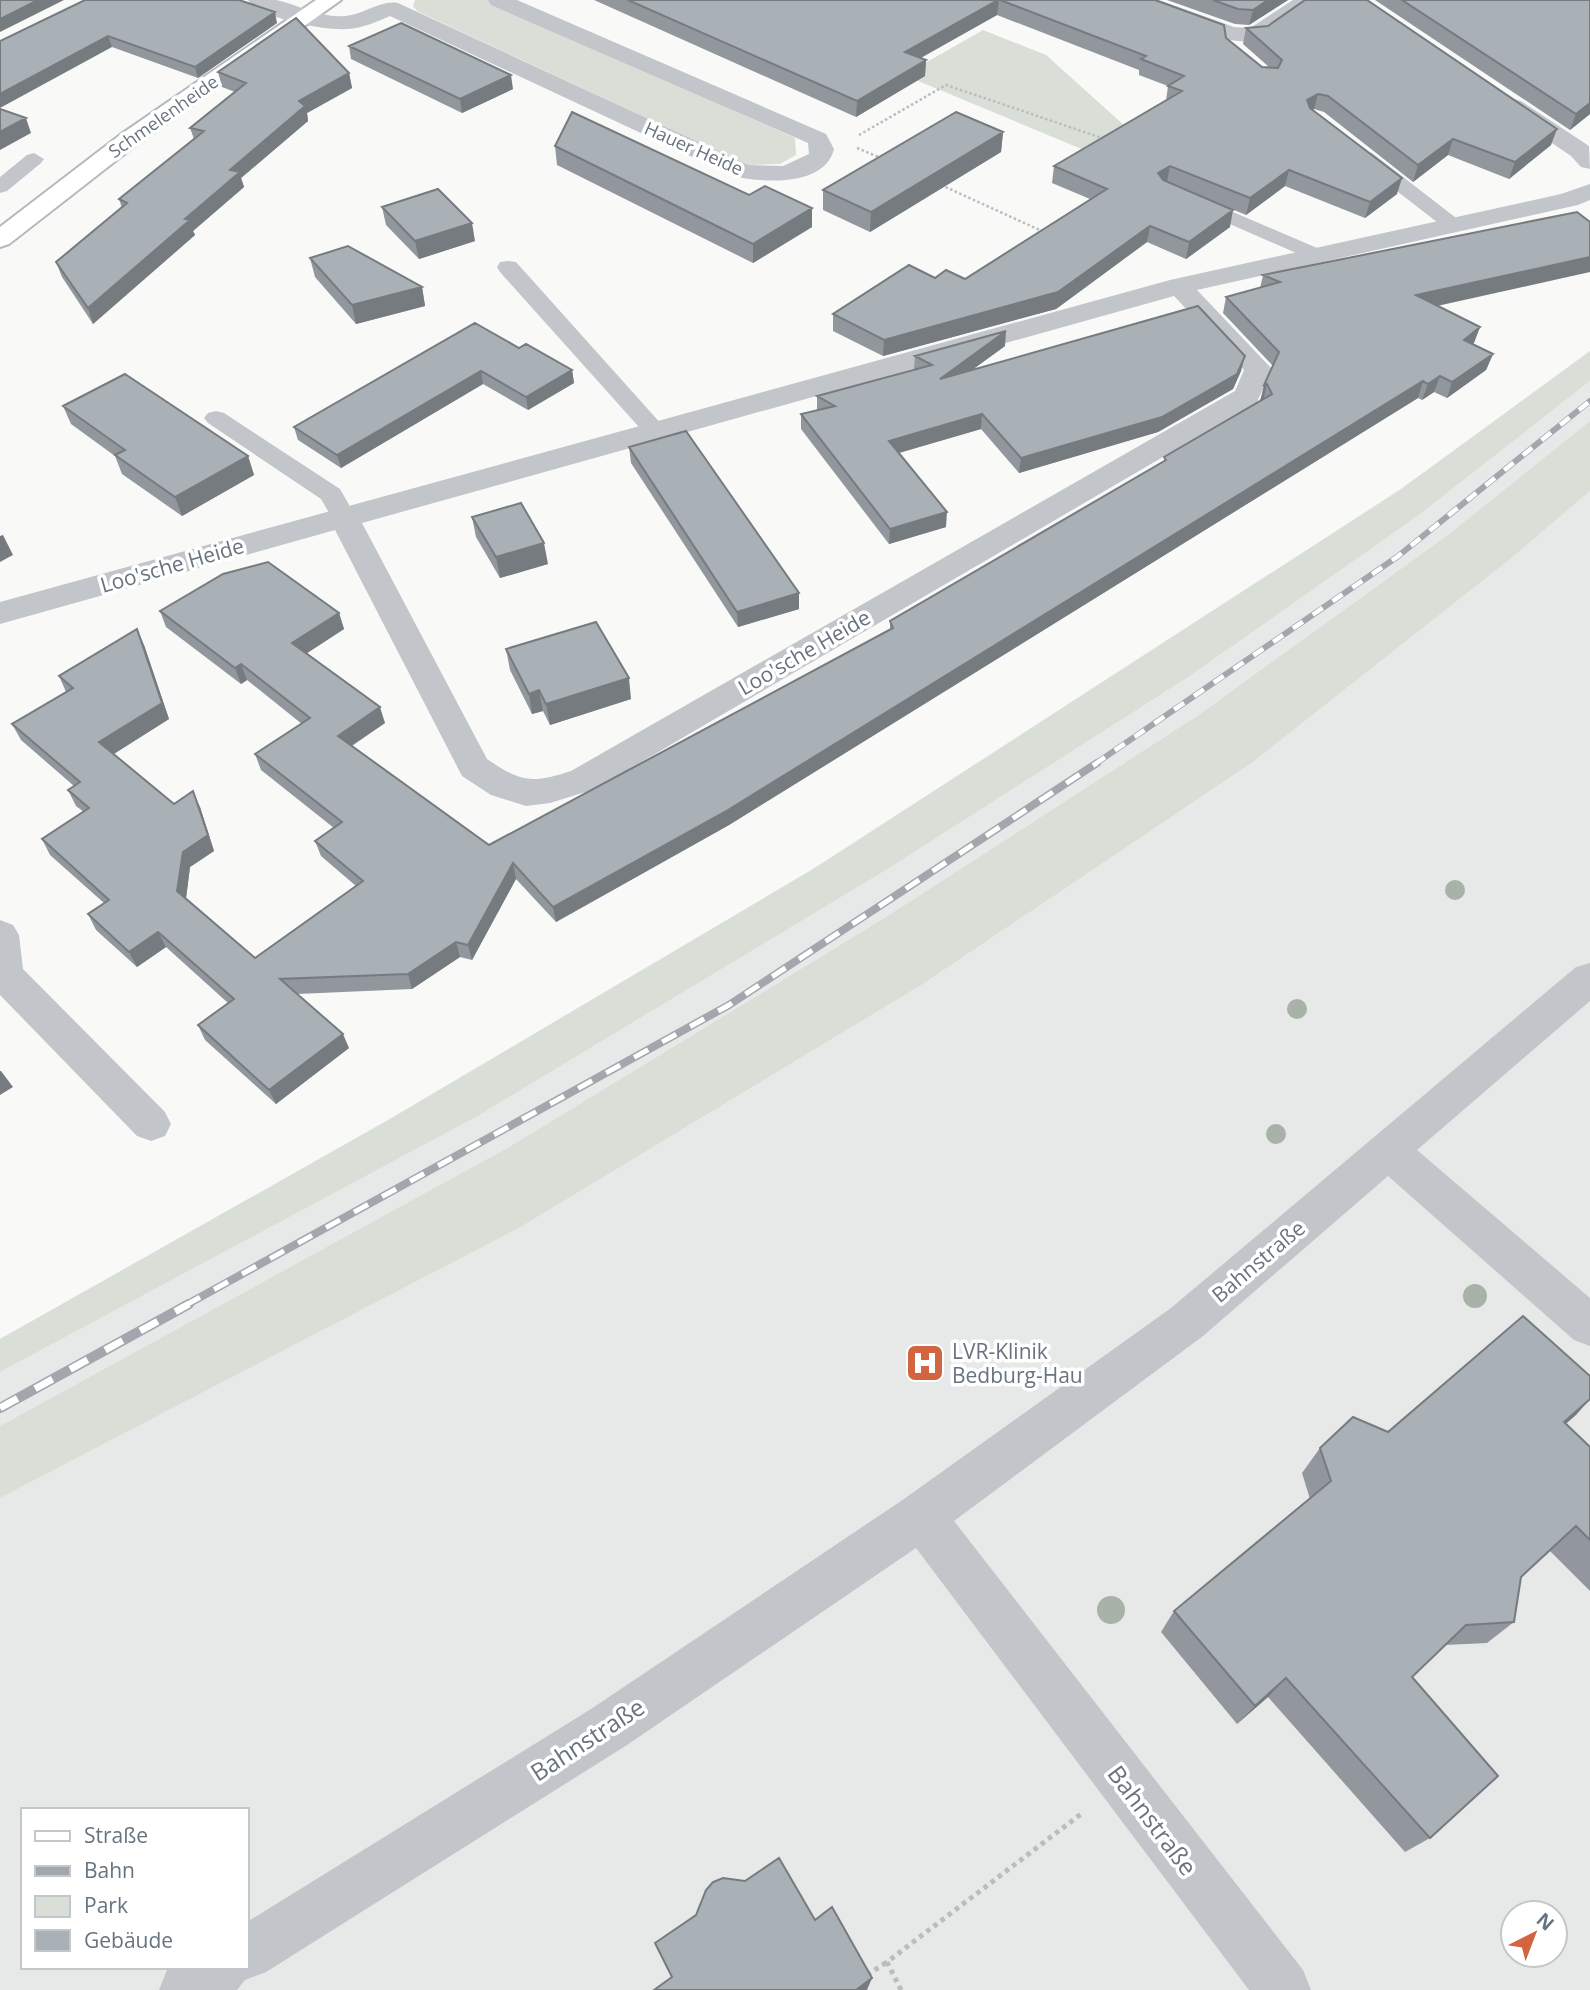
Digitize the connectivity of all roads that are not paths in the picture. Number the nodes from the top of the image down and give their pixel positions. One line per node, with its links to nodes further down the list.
1 (330, 0): 7 (street, Schmelenheide)
2 (499, 0): 6 (street, Hauer Heide)
3 (1139, 0): 8 (street)
4 (1308, 0): 8 (street)
5 (272, 2): 7 (street, Hauer Heide)
6 (397, 4): 7 (street, Hauer Heide)
7 (305, 17): 18 (street, Schmelenheide)
8 (1231, 34): 9 (lane)
9 (1240, 55)
10 (1490, 91): 13 (street)
11 (1347, 143): 17 (lane)
12 (34, 159): 14 (lane)
13 (1590, 162)
14 (0, 187)
15 (1168, 190): 19 (lane)
16 (1590, 191): 17 (street, Loo'sche Heide)
17 (1452, 225): 19 (street, Loo'sche Heide)
18 (0, 239)
19 (1317, 255): 21 (street, Loo'sche Heide)
20 (508, 267): 23 (lane)
21 (1179, 286): 23 (street, Loo'sche Heide); 24 (street, Loo'sche Heide)
22 (216, 418): 24 (lane)
23 (654, 431): 24 (street, Loo'sche Heide)
24 (344, 517): 25 (street, Loo'sche Heide)
25 (0, 613)
26 (0, 935): 28 (street)
27 (1590, 978): 29 (street, Bahnstraße)
28 (151, 1124)
29 (1388, 1150): 30 (street); 31 (street, Bahnstraße)
30 (1590, 1326)
31 (921, 1516): 32 (street, Bahnstraße); 35 (street, Bahnstraße)
32 (248, 1951)
33 (220, 1969): 34 (street)
34 (187, 1990)
35 (1283, 1990)

